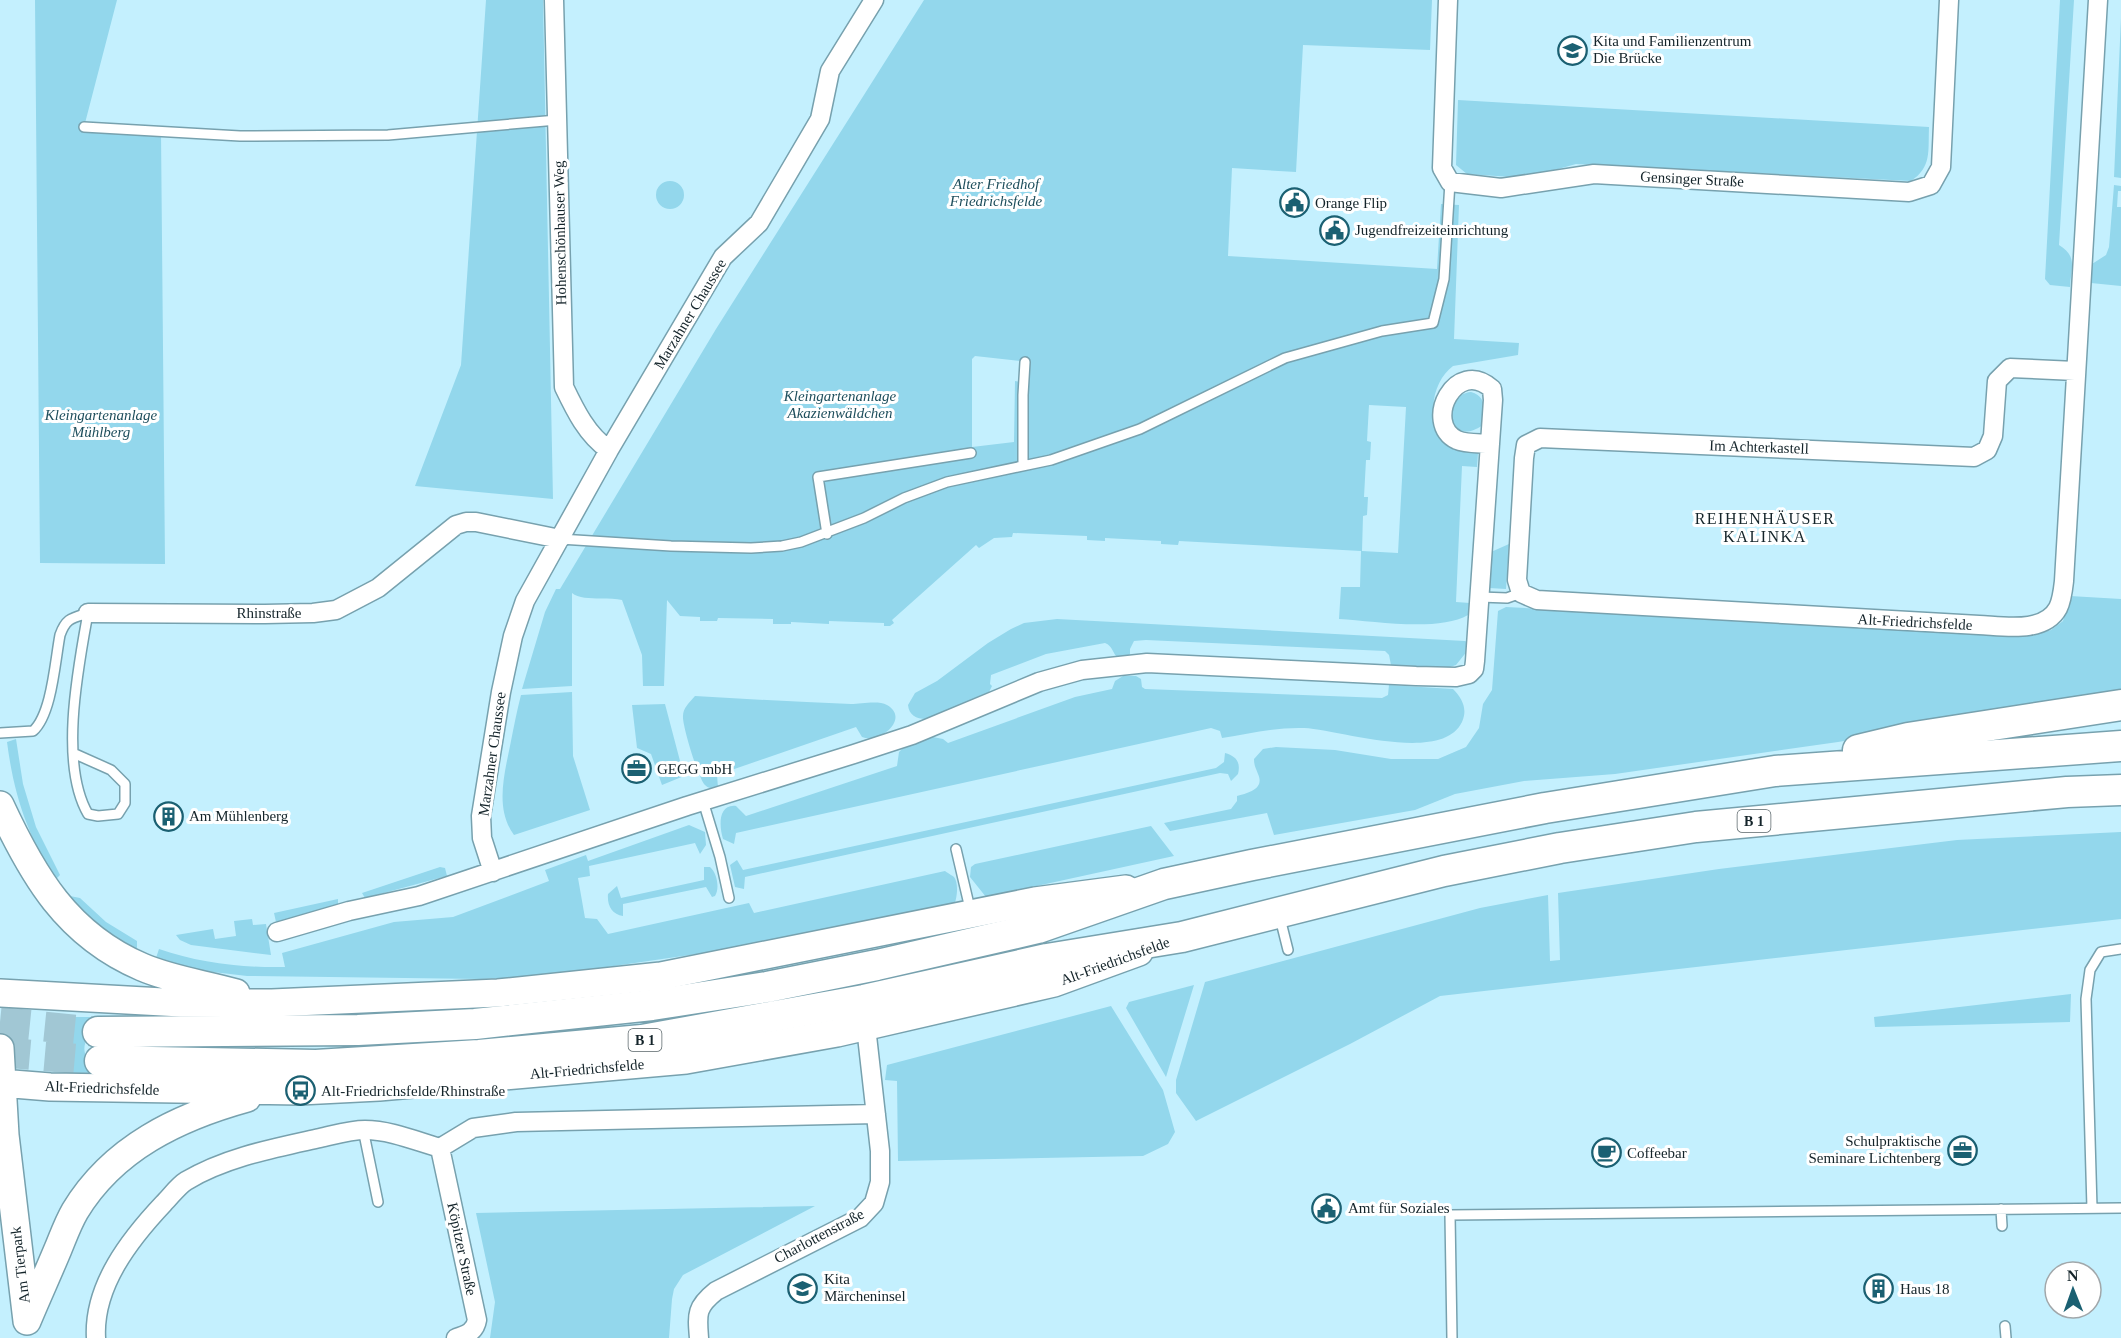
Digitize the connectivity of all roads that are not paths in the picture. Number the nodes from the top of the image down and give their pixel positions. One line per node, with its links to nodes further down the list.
1 (554, 0): 6 (street, Hohenschönhauser Weg)
2 (874, 0): 12 (street, Marzahner Chaussee)
3 (1448, 0): 8 (street)
4 (1949, 0): 8 (street, Gensinger Straße)
5 (2098, 0): 10 (street, Alt-Friedrichsfelde)
6 (557, 120): 7 (lane); 12 (street, Hohenschönhauser Weg)
7 (84, 127)
8 (1450, 182): 14 (lane)
9 (1025, 362): 14 (lane)
10 (2075, 371): 17 (street, Im Achterkastell); 17 (street, Alt-Friedrichsfelde)
11 (1490, 444): 18 (street)
12 (609, 450): 16 (street, Marzahner Chaussee)
13 (971, 453): 15 (lane)
14 (1023, 465): 15 (lane)
15 (826, 534): 16 (lane)
16 (560, 539): 19 (street, Rhinstraße); 29 (street, Marzahner Chaussee)
17 (1521, 593): 18 (lane, Alt-Friedrichsfelde)
18 (1480, 597): 26 (street)
19 (88, 613): 21 (lane); 23 (lane)
20 (2121, 705): 24 (main road)
21 (0, 733)
22 (2121, 746): 24 (main road, B 1)
23 (73, 753): 23 (lane)
24 (1776, 771): 30 (main road, B 1)
25 (2121, 790): 32 (main road, B 1)
26 (703, 801): 29 (street); 31 (lane)
27 (0, 806): 39 (main road)
28 (956, 849): 33 (lane)
29 (493, 872): 34 (street)
30 (1164, 884): 33 (main road); 41 (main road, B 1)
31 (729, 898)
32 (1278, 912): 35 (main road, B 1); 37 (lane)
33 (971, 915): 39 (main road)
34 (277, 932)
35 (1182, 937): 40 (main road, Alt-Friedrichsfelde); 43 (main road, Alt-Friedrichsfelde / B 1)
36 (2121, 949): 50 (lane)
37 (1288, 950)
38 (0, 993): 39 (main road)
39 (272, 1003)
40 (866, 1026): 45 (main road, Alt-Friedrichsfelde); 46 (street, Charlottenstraße)
41 (98, 1032)
42 (0, 1048): 44 (main road, Am Tierpark)
43 (100, 1061)
44 (0, 1083): 45 (main road, Alt-Friedrichsfelde); 55 (main road, Am Tierpark)
45 (271, 1092): 55 (main road)
46 (876, 1114): 48 (street); 58 (street, Charlottenstraße)
47 (363, 1130): 48 (street); 49 (lane); 57 (street)
48 (440, 1148): 56 (street, Köpitzer Straße)
49 (378, 1202)
50 (2092, 1208): 51 (lane); 52 (lane)
51 (2121, 1208)
52 (2001, 1209): 53 (lane); 59 (lane)
53 (2002, 1226)
54 (2005, 1326): 60 (lane)
55 (27, 1330)
56 (464, 1337)
57 (96, 1338)
58 (699, 1338)
59 (1452, 1338)
60 (2006, 1338)

